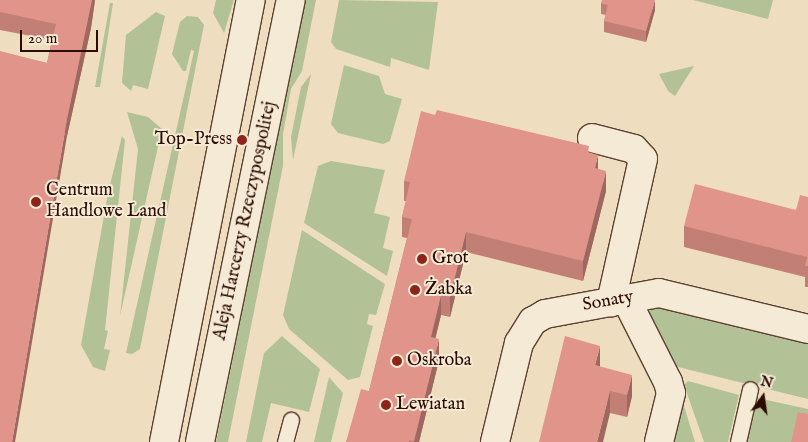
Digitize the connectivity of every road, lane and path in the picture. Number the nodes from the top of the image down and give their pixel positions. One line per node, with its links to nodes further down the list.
1 (251, 0): 8 (street, Aleja Harcerzy Rzeczypospolitej)
2 (291, 0): 9 (street, Aleja Harcerzy Rzeczypospolitej)
3 (592, 138): 4 (street)
4 (618, 300): 5 (street, Sonaty); 11 (street, Sonaty); 12 (street)
5 (808, 329)
6 (750, 389): 13 (lane)
7 (291, 420): 10 (lane)
8 (164, 442)
9 (200, 442)
10 (285, 442)
11 (495, 442)
12 (659, 442)
13 (738, 442)

